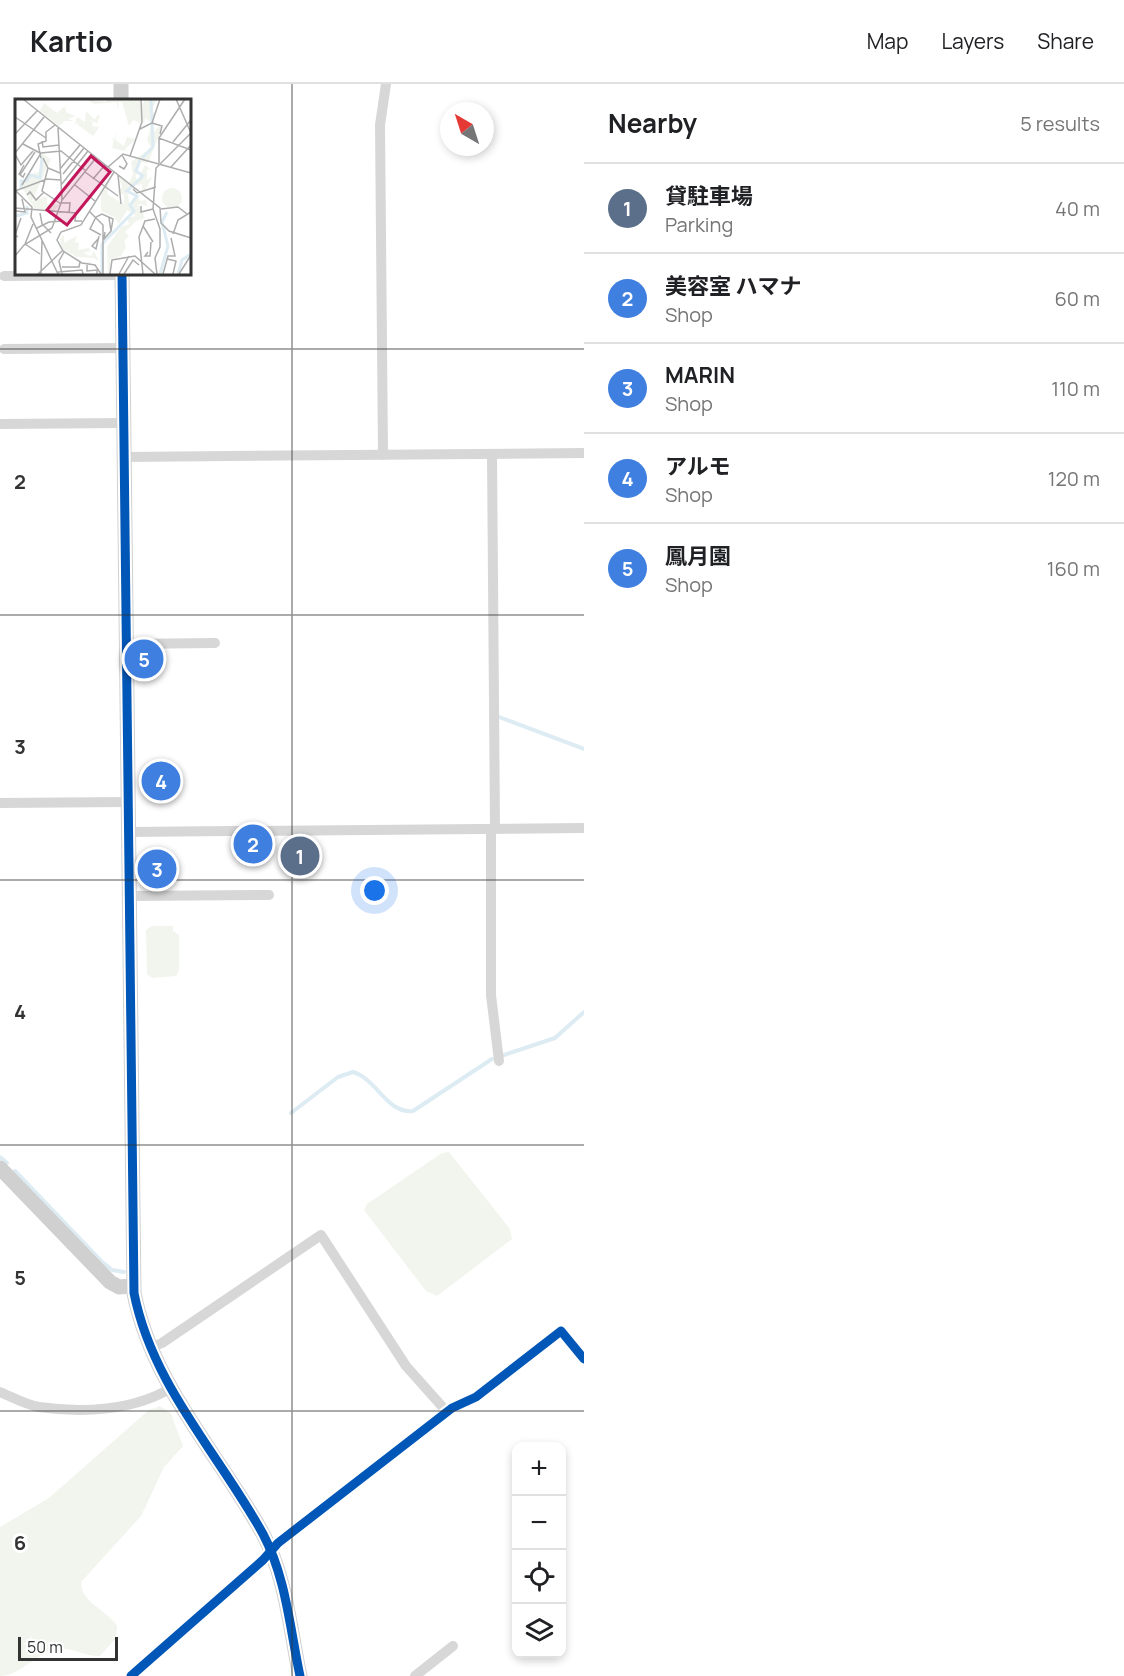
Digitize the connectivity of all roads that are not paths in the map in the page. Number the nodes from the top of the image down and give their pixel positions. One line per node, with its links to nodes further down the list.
1 (386, 84): 10 (street)
2 (122, 274): 3 (street); 4 (street)
3 (4, 276)
4 (123, 348): 5 (street); 6 (street)
5 (4, 349)
6 (123, 423): 7 (street); 11 (street)
7 (0, 424)
8 (584, 453): 9 (street)
9 (492, 454): 10 (street); 17 (street)
10 (383, 455): 11 (street)
11 (123, 457): 13 (street)
12 (215, 643): 13 (street)
13 (125, 644): 14 (street)
14 (127, 802): 15 (street); 18 (street)
15 (0, 803)
16 (584, 828): 17 (street)
17 (493, 829): 18 (street); 21 (street)
18 (127, 832): 20 (street)
19 (269, 895): 20 (street)
20 (128, 896): 23 (street)
21 (499, 1061)
22 (0, 1168): 23 (street)
23 (133, 1286): 24 (street)
24 (150, 1348): 26 (street); 28 (street)
25 (584, 1359): 28 (street)
26 (171, 1388): 27 (street); 29 (street)
27 (0, 1392)
28 (447, 1412): 29 (street)
29 (271, 1551): 31 (street); 32 (street)
30 (453, 1646): 33 (street)
31 (131, 1676)
32 (300, 1676)
33 (415, 1676)

